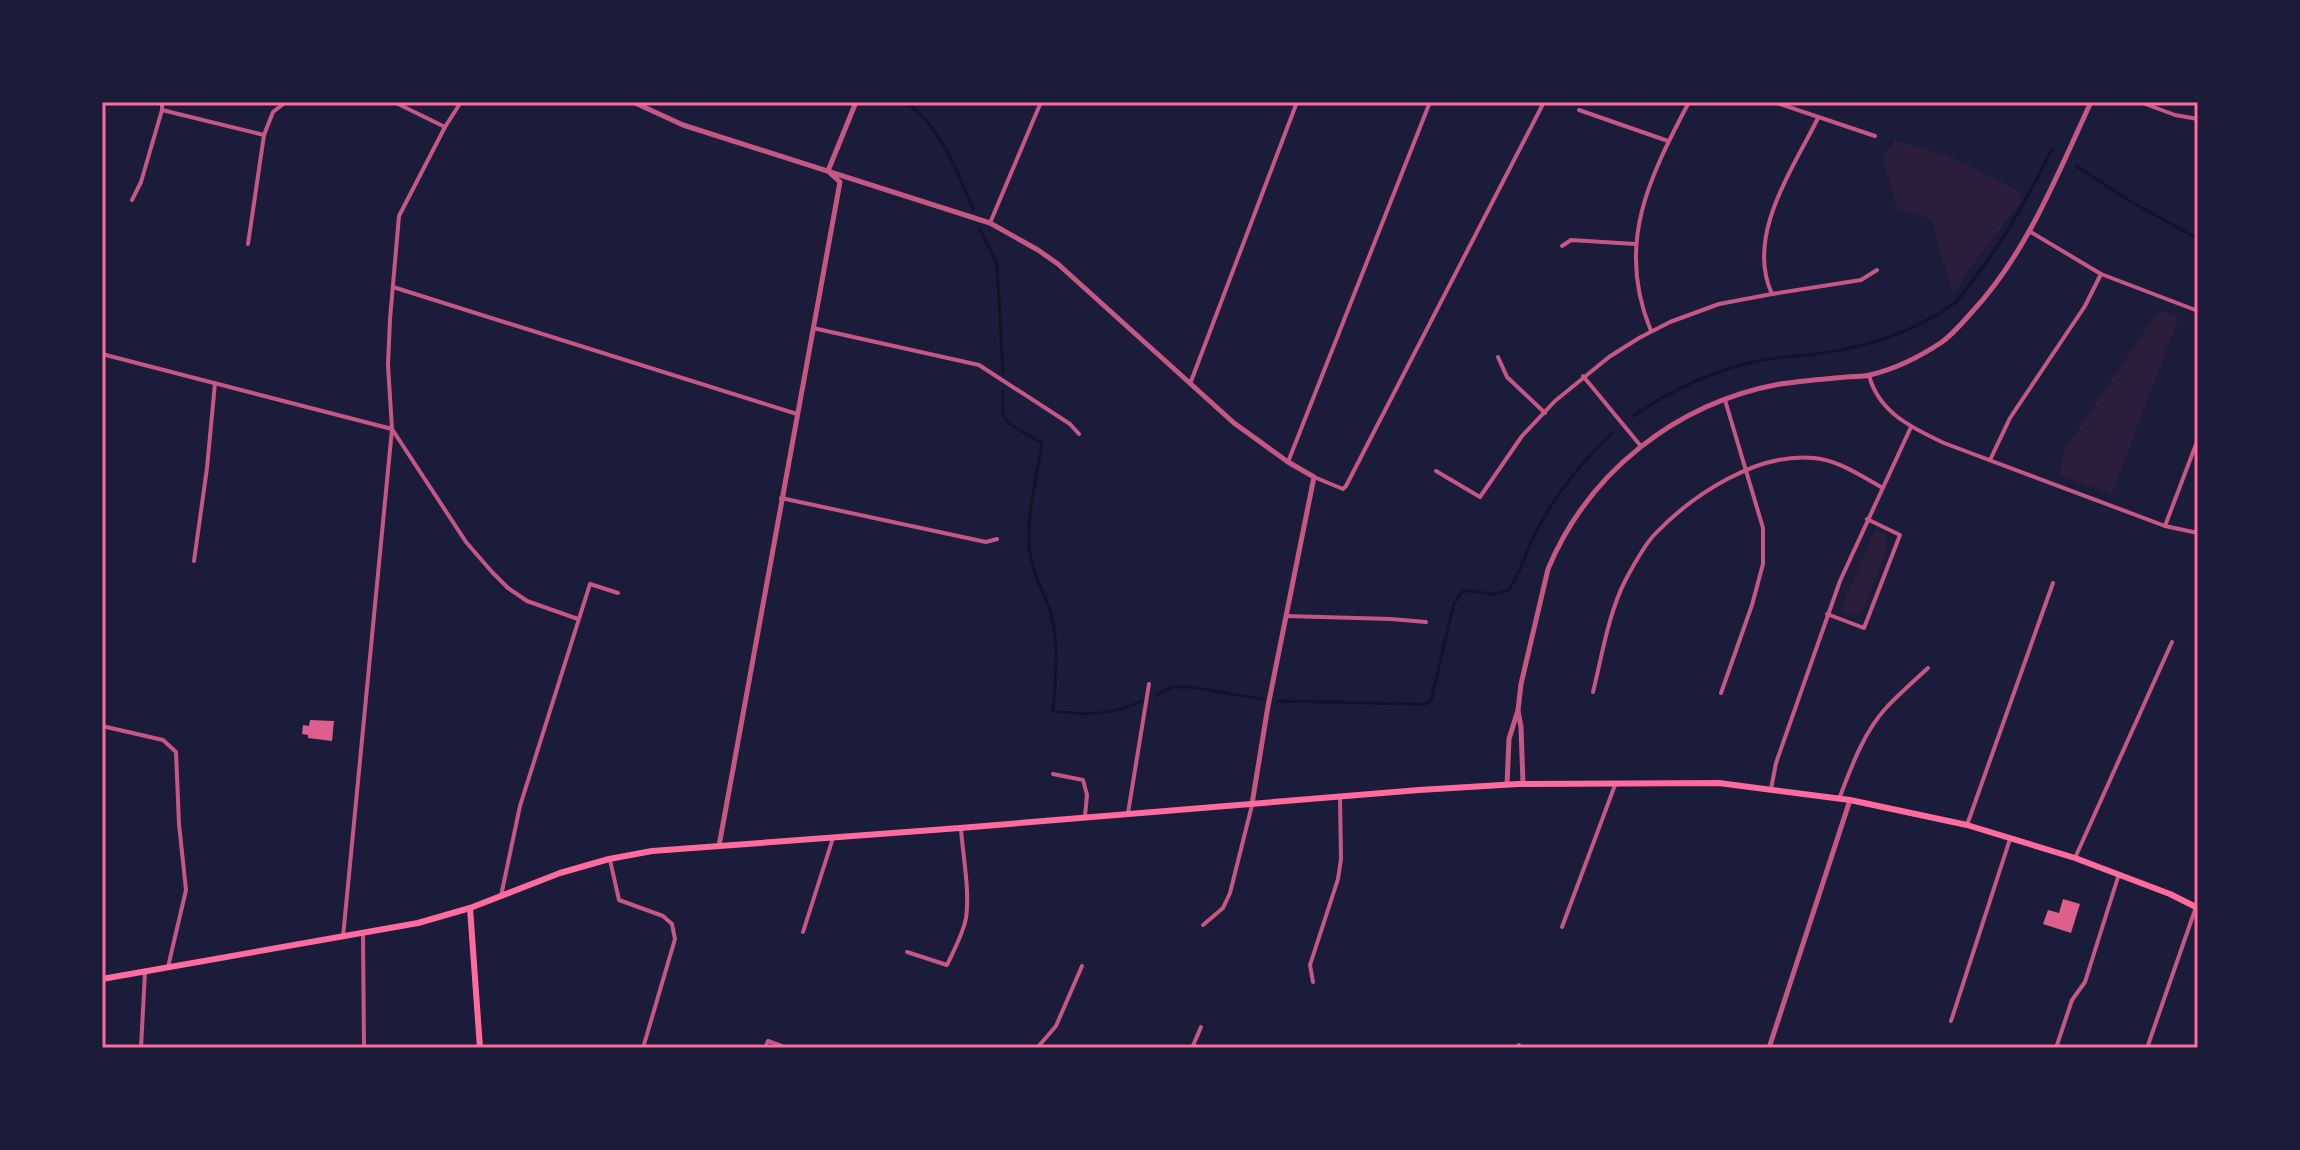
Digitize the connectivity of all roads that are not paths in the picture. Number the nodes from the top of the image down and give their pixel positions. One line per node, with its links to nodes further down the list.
1 (162, 102): 15 (street)
2 (286, 102): 20 (street)
3 (394, 102): 19 (street)
4 (461, 102): 19 (street)
5 (633, 102): 23 (street)
6 (856, 102): 23 (street)
7 (1041, 102): 25 (street)
8 (1297, 102): 42 (street)
9 (1430, 102): 52 (street)
10 (1544, 102): 55 (street)
11 (1689, 102): 22 (street)
12 (1774, 102): 17 (street)
13 (2091, 102): 26 (street)
14 (2140, 102): 18 (street)
15 (162, 110): 20 (street); 24 (street)
16 (1579, 110): 22 (street)
17 (1818, 118): 21 (street); 33 (street)
18 (2198, 119)
19 (445, 127): 32 (street)
20 (264, 135): 27 (street)
21 (1875, 136)
22 (1668, 141): 28 (street)
23 (828, 171): 25 (street); 35 (street)
24 (132, 200)
25 (990, 223): 42 (street)
26 (2029, 231): 31 (street); 39 (street)
27 (248, 244)
28 (1635, 244): 29 (street); 36 (street)
29 (1562, 246)
30 (1877, 270): 33 (street)
31 (2101, 274): 34 (street); 51 (street)
32 (393, 287): 45 (street); 47 (street)
33 (1772, 294): 36 (street)
34 (2198, 311)
35 (813, 328): 45 (street); 48 (street)
36 (1651, 332): 40 (street)
37 (102, 354): 41 (street)
38 (1498, 357): 44 (street)
39 (1869, 375): 43 (street); 46 (street)
40 (1583, 376): 44 (street); 50 (street)
41 (215, 383): 47 (street); 62 (street)
42 (1190, 384): 52 (street)
43 (1724, 398): 50 (street); 53 (street)
44 (1545, 413): 54 (street)
45 (797, 414): 57 (street)
46 (1911, 427): 51 (street); 56 (street)
47 (392, 429): 67 (street); 102 (street)
48 (1079, 434)
49 (2198, 439): 59 (street)
50 (1640, 445): 74 (street)
51 (1990, 460): 59 (street)
52 (1288, 462): 55 (street)
53 (1747, 469): 56 (street); 72 (street); 73 (street)
54 (1436, 471)
55 (1314, 477): 66 (street)
56 (1881, 487): 58 (street)
57 (781, 498): 61 (street); 91 (street)
58 (1867, 519): 65 (street); 65 (street)
59 (2165, 526): 60 (street)
60 (2198, 533)
61 (997, 539)
62 (194, 561)
63 (2053, 583): 87 (street)
64 (618, 593): 67 (street)
65 (1827, 614): 80 (street)
66 (1286, 616): 68 (street); 84 (street)
67 (578, 619): 95 (street)
68 (1426, 622)
69 (2172, 642): 92 (street)
70 (1928, 668): 82 (street)
71 (1149, 684): 85 (street)
72 (1593, 692)
73 (1721, 693)
74 (1518, 710): 78 (street); 79 (street)
75 (102, 726): 105 (street)
76 (1053, 774): 86 (street)
77 (1616, 783): 78 (main road); 80 (main road); 99 (street)
78 (1523, 784): 79 (main road)
79 (1507, 785): 81 (main road)
80 (1771, 789): 82 (main road)
81 (1340, 797): 84 (main road); 108 (street)
82 (1839, 799): 83 (main road)
83 (1850, 800): 87 (main road); 119 (street)
84 (1252, 804): 85 (main road); 98 (street)
85 (1128, 813): 86 (main road)
86 (1085, 816): 88 (main road)
87 (1967, 825): 89 (main road)
88 (960, 828): 90 (main road); 103 (street)
89 (2011, 837): 92 (main road); 109 (street)
90 (833, 838): 91 (main road); 100 (street)
91 (719, 846): 93 (main road)
92 (2075, 858): 94 (main road)
93 (609, 859): 95 (main road); 114 (street)
94 (2119, 874): 96 (main road); 120 (street)
95 (501, 896): 97 (main road)
96 (2197, 907): 121 (street)
97 (470, 908): 101 (main road); 113 (main road)
98 (1203, 925)
99 (1562, 927)
100 (803, 932)
101 (363, 933): 102 (main road); 112 (street)
102 (343, 937): 105 (main road)
103 (907, 952)
104 (1082, 966): 117 (street)
105 (168, 967): 106 (main road)
106 (145, 972): 107 (main road); 111 (street)
107 (102, 979)
108 (1313, 982)
109 (1951, 1021)
110 (1201, 1027): 118 (street)
111 (141, 1048)
112 (364, 1048)
113 (480, 1048)
114 (643, 1048)
115 (765, 1048): 116 (street)
116 (787, 1048)
117 (1037, 1048)
118 (1192, 1048)
119 (1769, 1048)
120 (2056, 1048)
121 (2147, 1048)

